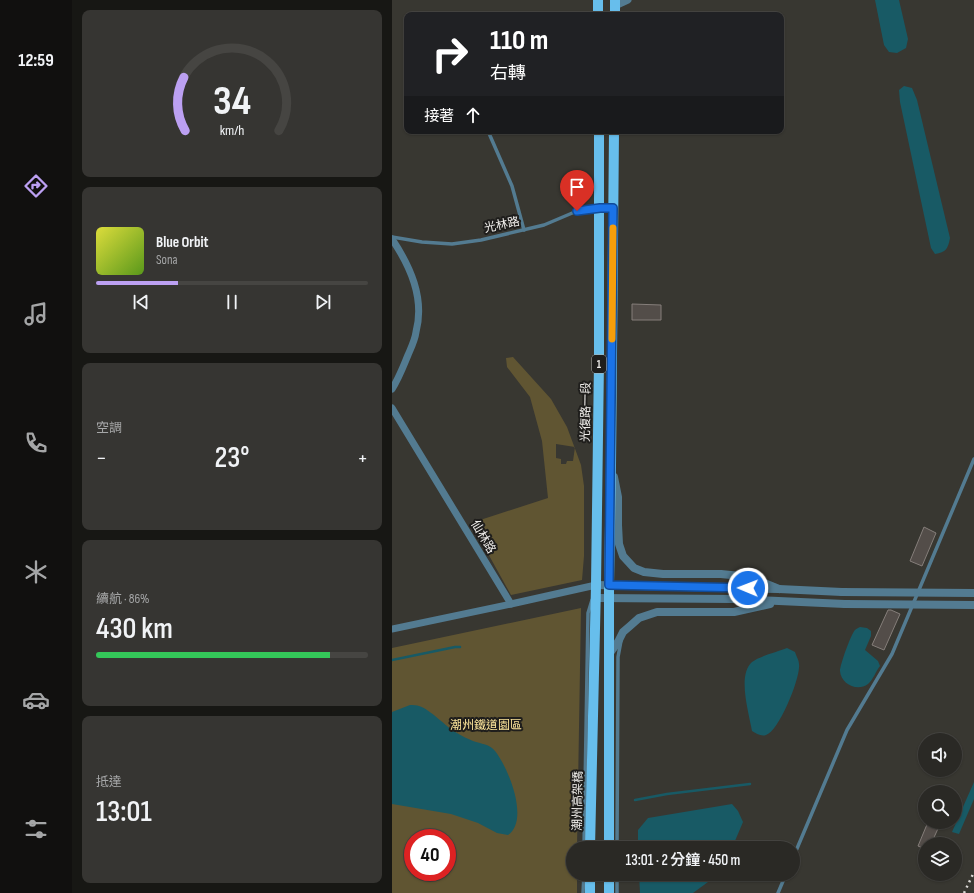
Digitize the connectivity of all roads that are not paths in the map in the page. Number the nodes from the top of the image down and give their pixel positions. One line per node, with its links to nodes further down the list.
1 (598, 0): 4 (main road)
2 (628, 0): 3 (street)
3 (615, 7)
4 (598, 12)
5 (489, 134): 10 (lane)
6 (599, 134): 8 (main road, 光復路一段 / 1)
7 (614, 134): 9 (main road, 1)
8 (600, 208): 9 (lane, 光林路); 10 (lane, 光林路); 16 (main road, 光復路一段 / 1)
9 (613, 208): 15 (main road, 1)
10 (524, 230): 11 (lane, 光林路)
11 (392, 238): 12 (street)
12 (392, 389)
13 (392, 408): 23 (street, 仙林路)
14 (974, 459): 32 (lane)
15 (611, 466): 17 (main road, 1); 18 (street)
16 (596, 585): 17 (street); 20 (main road, 光復路一段 / 1); 23 (street); 28 (lane)
17 (609, 585): 18 (street); 21 (main road, 1)
18 (779, 589): 19 (street, bridge)
19 (974, 593)
20 (596, 598): 21 (street); 29 (main road, 潮州高架橋)
21 (609, 598): 22 (street); 27 (main road)
22 (782, 601): 24 (street, bridge); 26 (street)
23 (511, 604): 25 (street)
24 (974, 605)
25 (392, 629)
26 (623, 632): 27 (street); 31 (lane)
27 (608, 654): 30 (main road)
28 (584, 841)
29 (590, 841)
30 (609, 841)
31 (617, 841)
32 (800, 841)
33 (584, 881): 38 (lane)
34 (590, 881): 39 (main road)
35 (609, 881): 40 (main road)
36 (617, 881): 41 (lane)
37 (783, 881): 42 (lane)
38 (583, 893)
39 (590, 893)
40 (609, 893)
41 (617, 893)
42 (778, 893)

